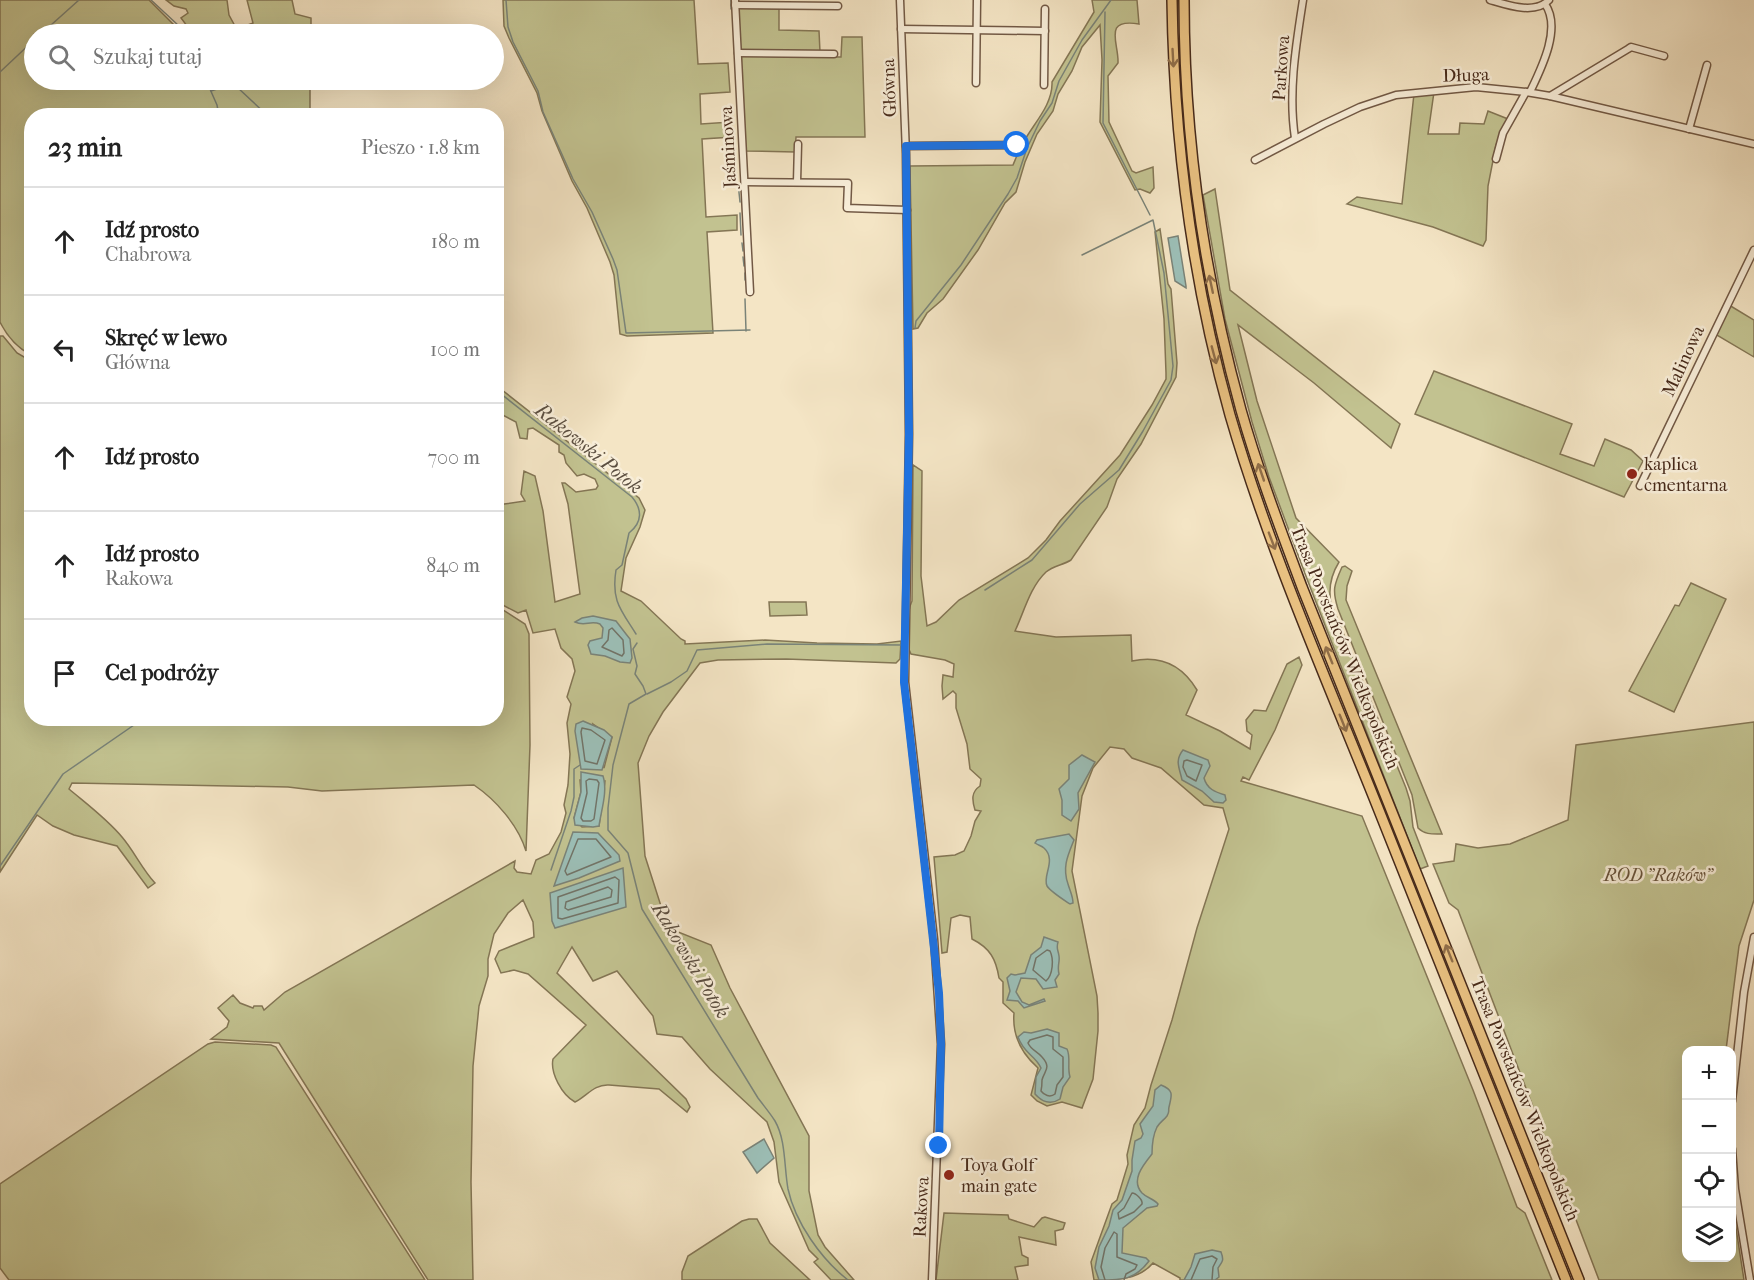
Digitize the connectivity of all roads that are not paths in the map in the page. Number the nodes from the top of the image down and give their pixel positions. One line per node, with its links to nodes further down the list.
1 (900, 0): 11 (street, Główna)
2 (977, 0): 12 (street)
3 (1172, 0): 40 (highway, Trasa Powstańców Wielkopolskich, one-way to 40)
4 (1184, 0): 41 (highway, Trasa Powstańców Wielkopolskich, one-way to 4)
5 (1303, 0): 23 (street, Parkowa)
6 (1490, 0): 7 (street)
7 (1547, 2): 20 (street)
8 (735, 3): 9 (street); 14 (street, Jaśminowa)
9 (838, 6)
10 (1045, 9): 13 (street)
11 (901, 29): 12 (street); 27 (street, Główna)
12 (976, 31): 13 (street); 18 (street)
13 (1045, 31): 19 (street)
14 (738, 52): 15 (street); 30 (street, Jaśminowa)
15 (834, 54)
16 (1664, 56): 21 (street)
17 (1707, 65): 22 (street)
18 (976, 83)
19 (1044, 85)
20 (1528, 92): 21 (street, Długa); 23 (street, Długa); 28 (street)
21 (1550, 96): 22 (street, Długa)
22 (1689, 129): 25 (street, Długa)
23 (1295, 138): 29 (street, Długa)
24 (798, 144): 31 (street)
25 (1754, 144)
26 (1017, 145): 27 (street)
27 (906, 146): 32 (street, Główna)
28 (1496, 159)
29 (1255, 160)
30 (745, 182): 31 (street); 34 (street, Jaśminowa)
31 (797, 182): 32 (street)
32 (907, 210): 39 (street, Rakowa)
33 (1754, 250): 35 (street, Malinowa)
34 (750, 292)
35 (1640, 486)
36 (1754, 937): 37 (street)
37 (1731, 1100)
38 (1732, 1154): 42 (street)
39 (932, 1280)
40 (1566, 1280)
41 (1579, 1280)
42 (1750, 1280)

